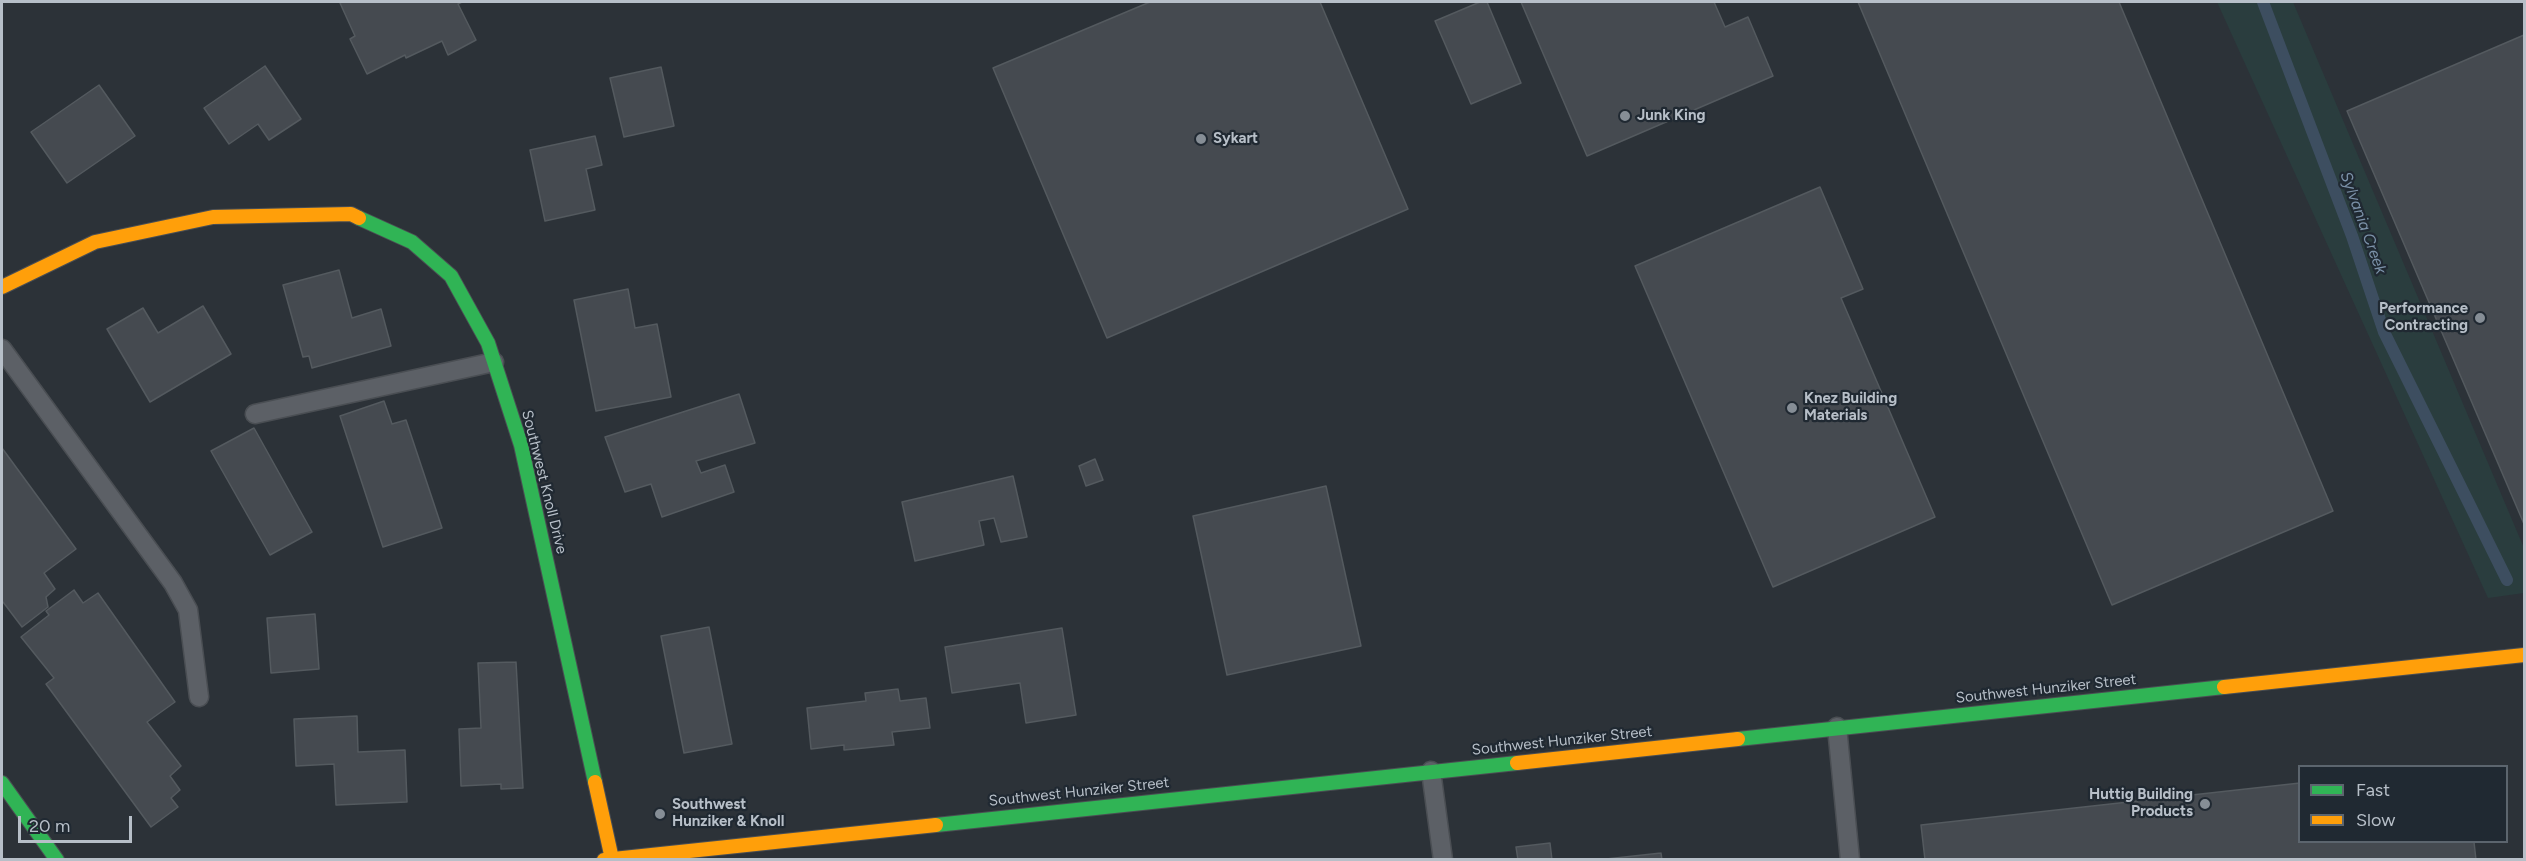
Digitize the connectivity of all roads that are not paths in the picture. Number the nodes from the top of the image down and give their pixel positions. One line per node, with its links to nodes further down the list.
1 (2, 287): 3 (street, Southwest Knoll Drive)
2 (2, 349): 6 (lane)
3 (494, 362): 4 (lane); 10 (street, Southwest Knoll Drive)
4 (255, 414)
5 (2524, 655): 7 (street, Southwest Hunziker Street)
6 (199, 697)
7 (1837, 728): 8 (street, Southwest Hunziker Street); 14 (lane)
8 (1431, 771): 10 (street, Southwest Hunziker Street); 13 (lane)
9 (2, 783): 11 (street)
10 (612, 859): 12 (street, Southwest Hunziker Street)
11 (57, 860)
12 (604, 860)
13 (1443, 860)
14 (1850, 860)

